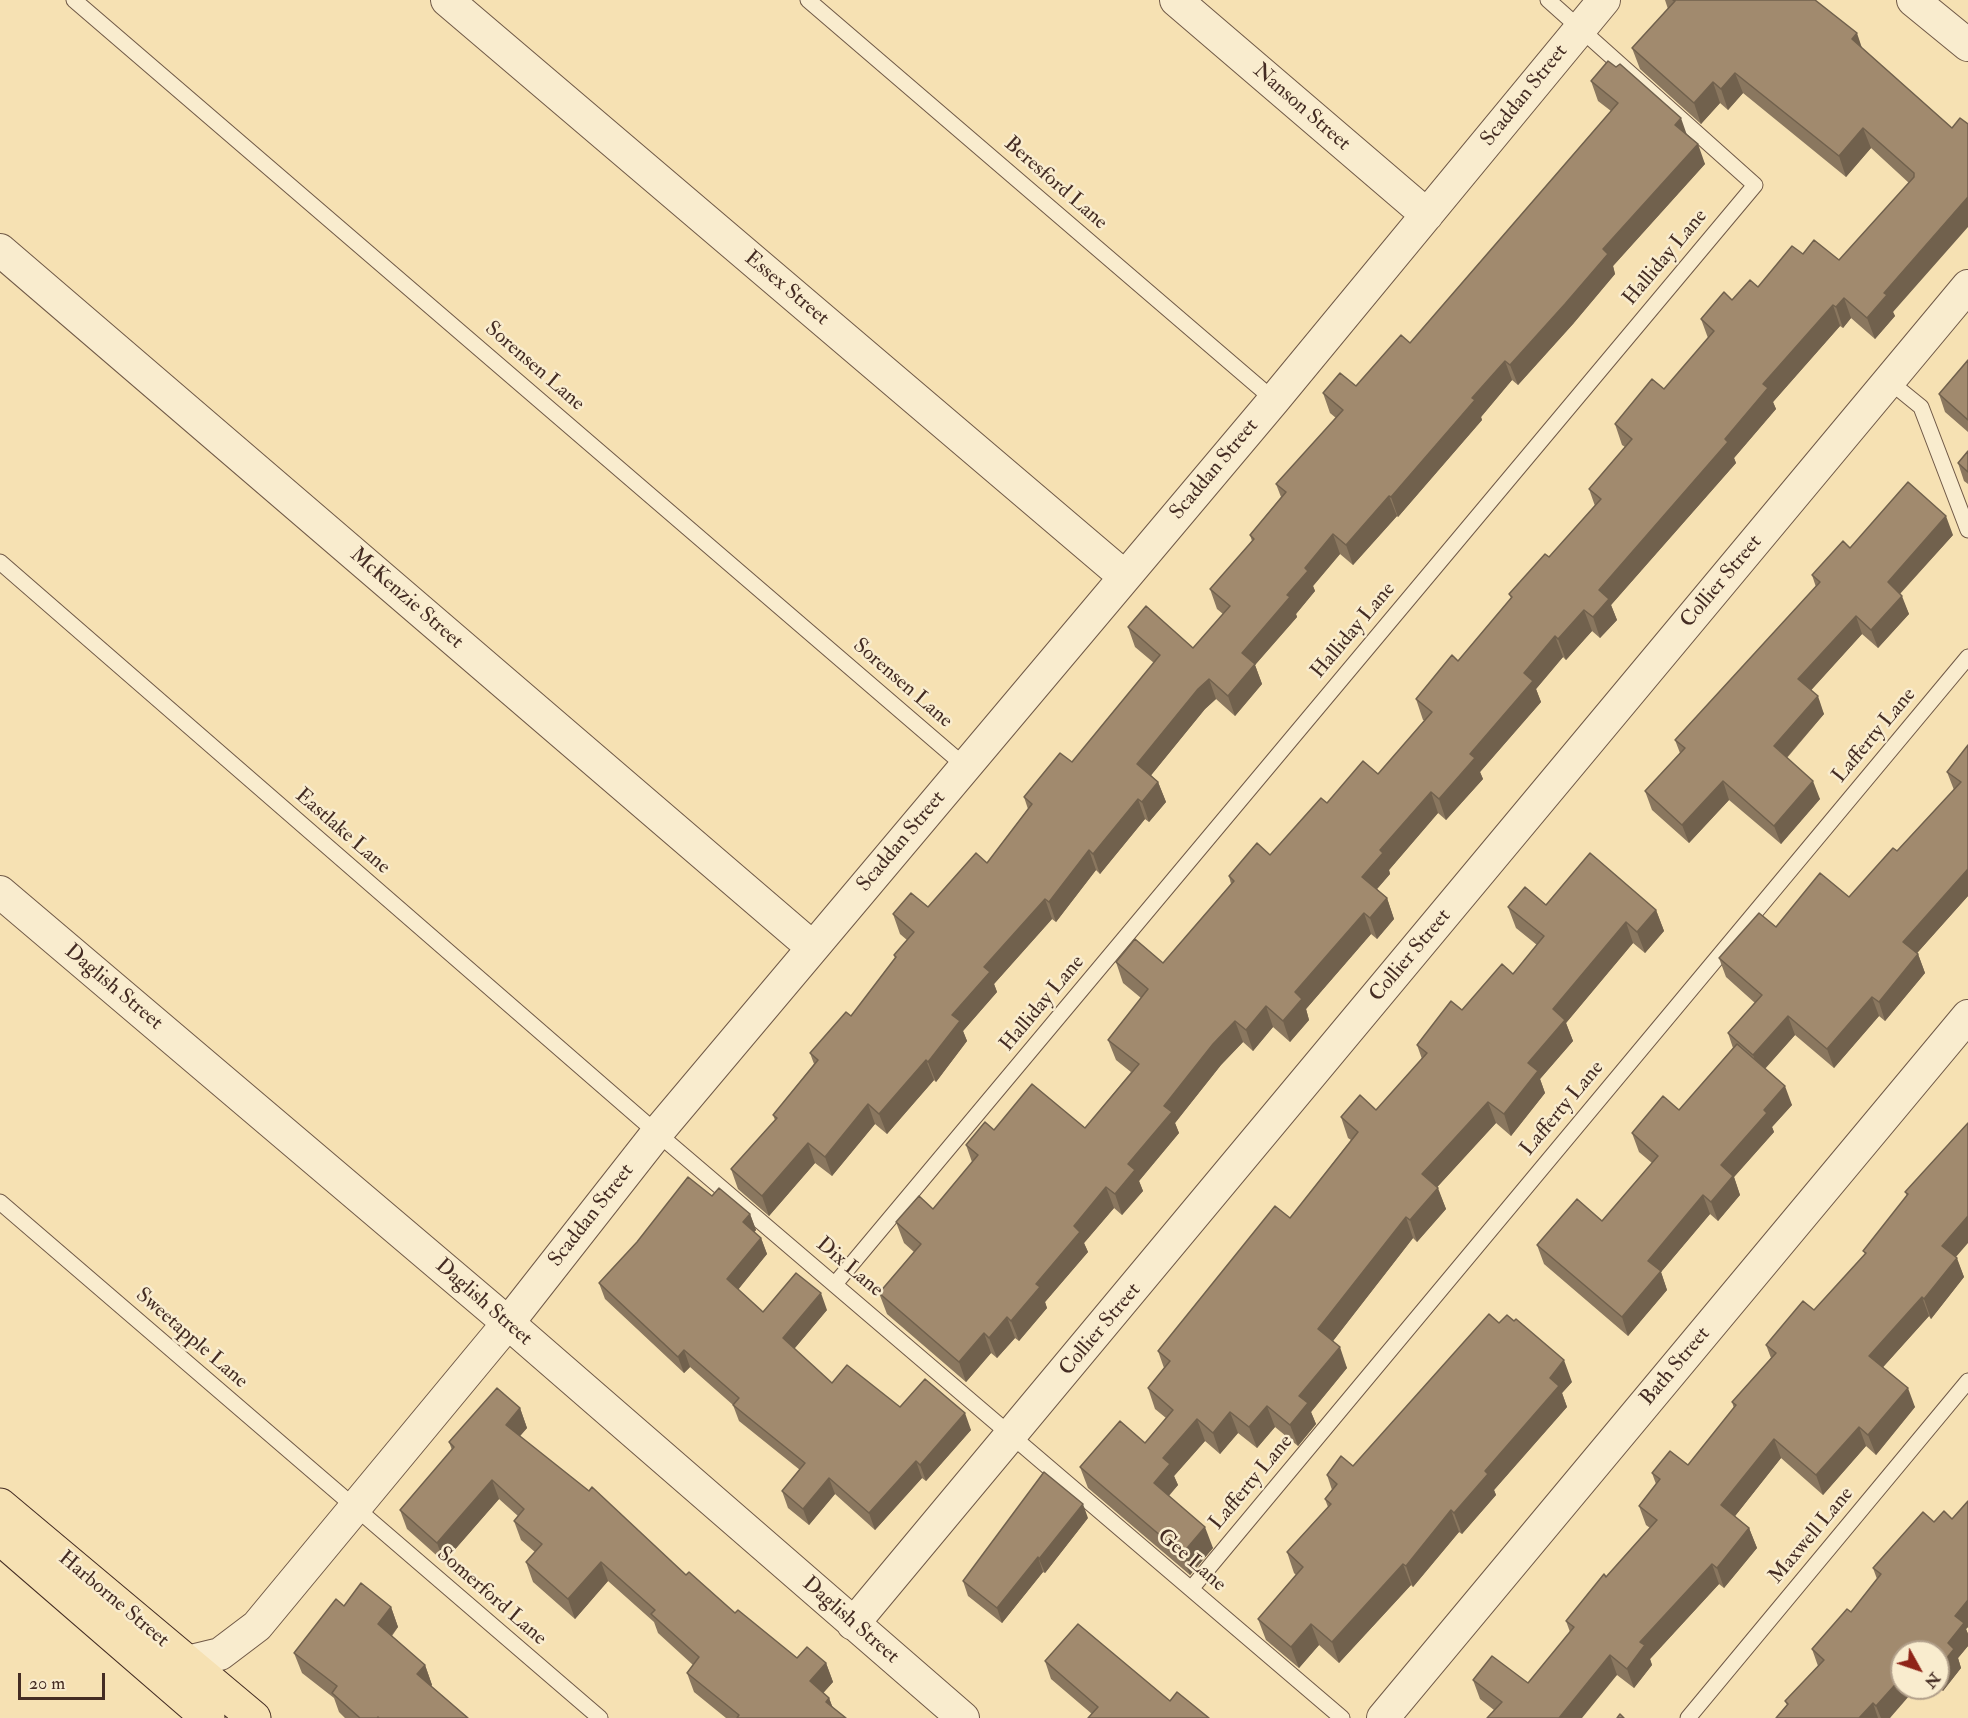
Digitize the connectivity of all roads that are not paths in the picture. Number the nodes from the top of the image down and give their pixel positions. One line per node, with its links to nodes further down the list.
1 (74, 0): 19 (lane, Sorensen Lane)
2 (447, 0): 17 (street, Essex Street)
3 (808, 0): 14 (lane, Beresford Lane)
4 (1176, 0): 10 (street, Nanson Street)
5 (1548, 0): 8 (lane)
6 (1604, 0): 8 (street, Scaddan Street)
7 (1913, 0): 9 (street)
8 (1580, 27): 10 (street, Scaddan Street); 25 (lane, Halliday Lane)
9 (1968, 45)
10 (1427, 215): 14 (street, Scaddan Street)
11 (0, 250): 21 (street, McKenzie Street)
12 (1968, 286): 13 (street, Collier Street)
13 (1889, 381): 15 (lane); 28 (street, Collier Street)
14 (1274, 400): 17 (street, Scaddan Street)
15 (1968, 530)
16 (0, 562): 23 (lane, Eastlake Lane)
17 (1125, 577): 19 (street, Scaddan Street)
18 (1968, 657): 32 (lane, Lafferty Lane)
19 (966, 767): 21 (street, Scaddan Street)
20 (0, 892): 26 (street, Daglish Street)
21 (812, 947): 23 (street, Scaddan Street)
22 (1968, 1016): 40 (street, Bath Street)
23 (657, 1133): 25 (lane, Dix Lane); 26 (street, Scaddan Street)
24 (0, 1202): 30 (lane, Sweetapple Lane)
25 (835, 1284): 28 (lane, Dix Lane)
26 (508, 1323): 30 (street, Scaddan Street); 33 (street, Daglish Street)
27 (1968, 1381): 41 (lane, Maxwell Lane)
28 (1013, 1435): 32 (lane, Gee Lane); 33 (street, Collier Street)
29 (0, 1505): 34 (main road, Harborne Street)
30 (355, 1508): 34 (street, Scaddan Street); 37 (lane, Somerford Lane)
31 (0, 1538): 35 (main road, Harborne Street)
32 (1191, 1589): 39 (lane, Gee Lane)
33 (853, 1624): 38 (street, Daglish Street)
34 (187, 1662): 36 (main road, Harborne Street)
35 (195, 1714)
36 (254, 1718)
37 (600, 1718)
38 (963, 1718)
39 (1342, 1718)
40 (1383, 1718)
41 (1688, 1718)

